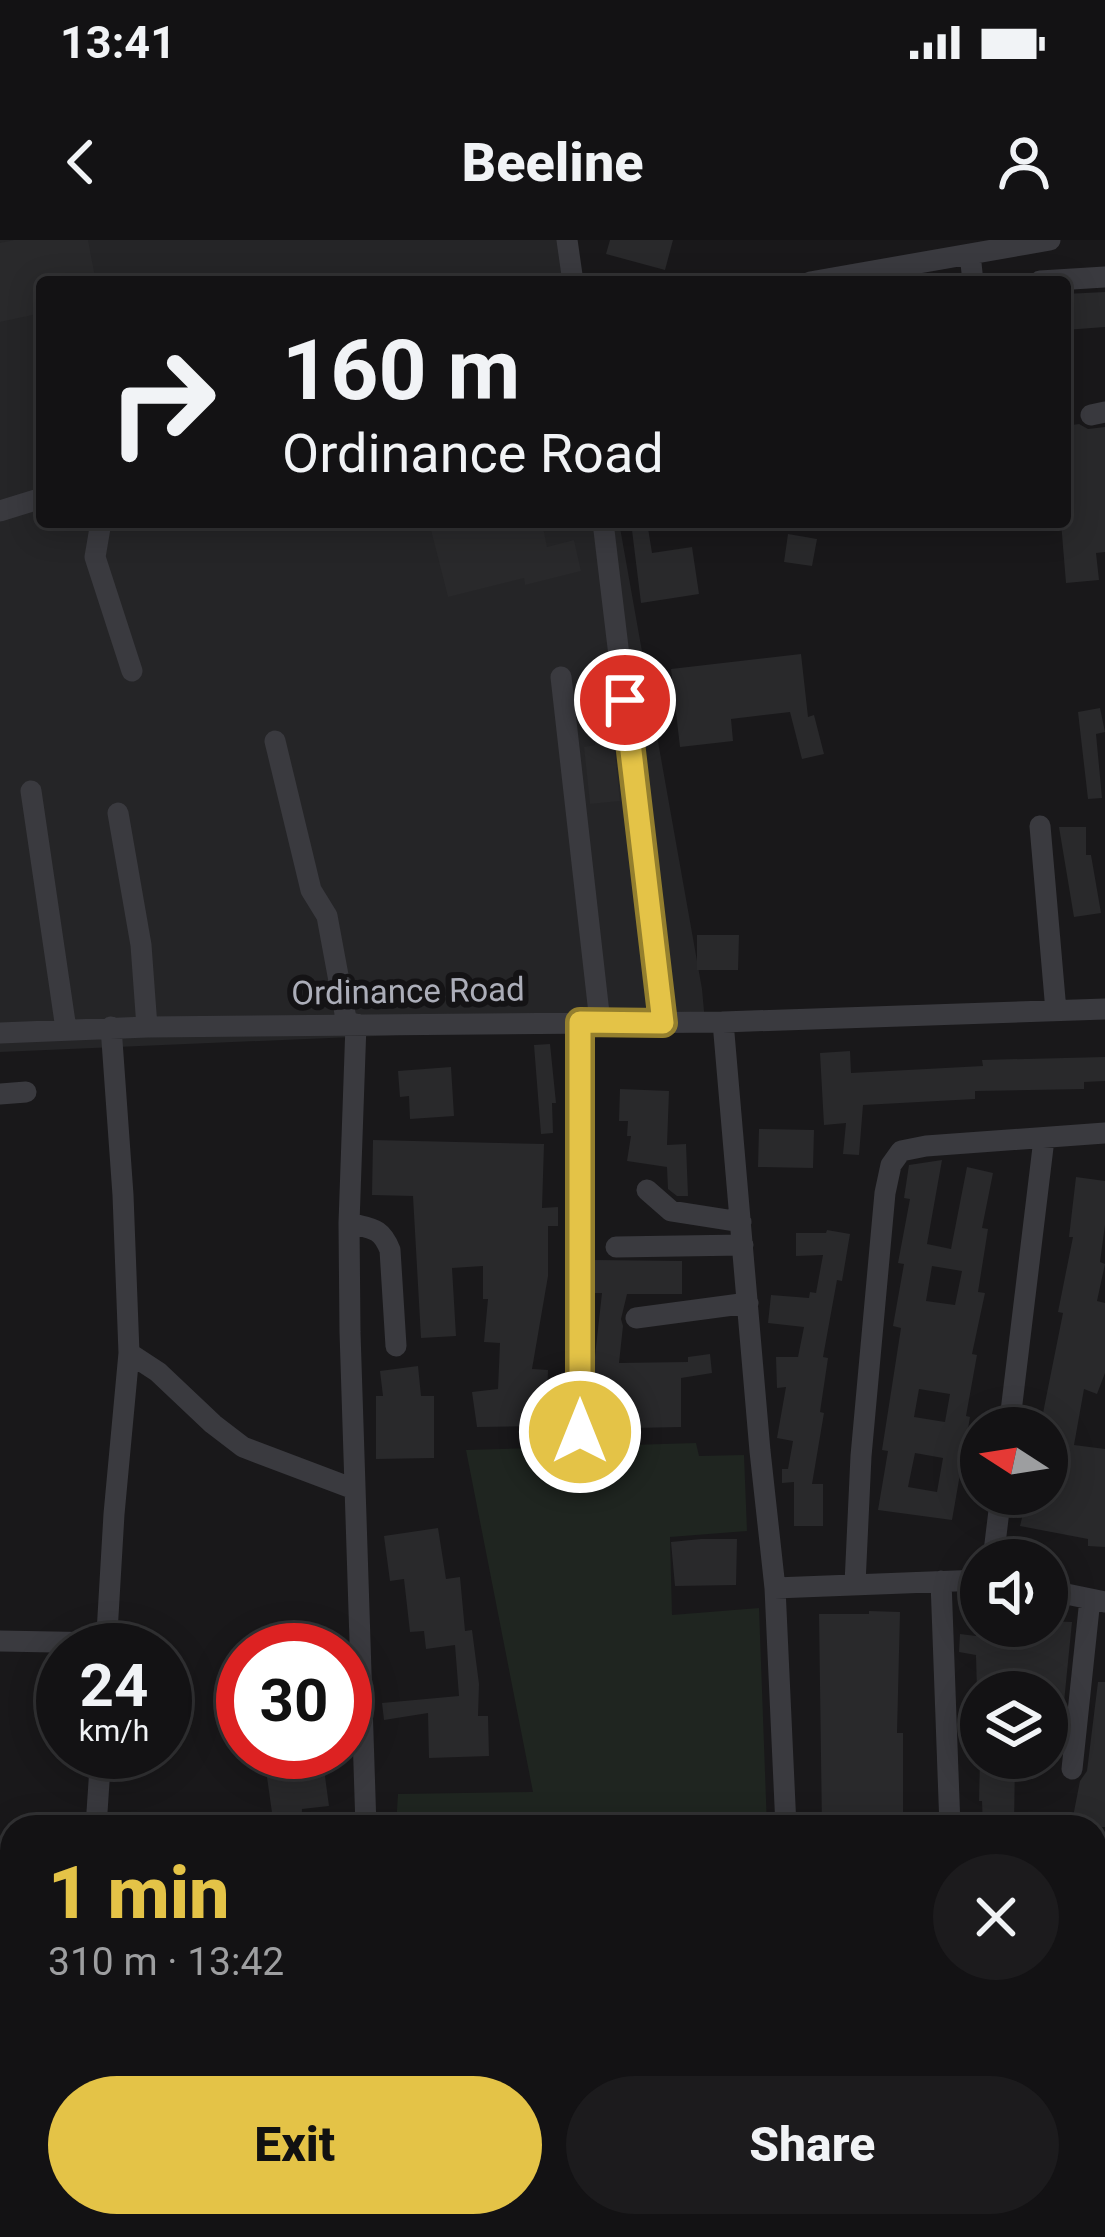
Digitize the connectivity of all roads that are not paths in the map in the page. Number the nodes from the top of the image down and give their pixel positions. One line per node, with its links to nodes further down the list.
1 (567, 240): 4 (street)
2 (1050, 240): 3 (street)
3 (984, 248): 5 (street)
4 (572, 276)
5 (841, 276)
6 (1105, 278): 7 (street)
7 (1071, 280)
8 (36, 500): 9 (street)
9 (0, 511)
10 (100, 528): 12 (street)
11 (604, 528): 22 (street)
12 (132, 671)
13 (561, 677): 20 (street)
14 (275, 740): 23 (street)
15 (31, 791): 26 (street)
16 (118, 813): 25 (street)
17 (1040, 826): 19 (street)
18 (1105, 1009): 19 (street, Ordinance Road)
19 (1057, 1011): 21 (street, Ordinance Road)
20 (590, 1022): 22 (street, Ordinance Road); 23 (street, Ordinance Road); 41 (street)
21 (723, 1022): 22 (street, Ordinance Road); 34 (street)
22 (663, 1023)
23 (352, 1024): 25 (street, Ordinance Road); 33 (street)
24 (111, 1027): 25 (street, Ordinance Road); 26 (street, Ordinance Road); 39 (street)
25 (148, 1027)
26 (66, 1029): 27 (street, Ordinance Road)
27 (0, 1033)
28 (26, 1092): 29 (street)
29 (0, 1094)
30 (1105, 1133): 31 (street)
31 (1044, 1139): 40 (street); 45 (street)
32 (647, 1190): 34 (street)
33 (349, 1223): 38 (street); 42 (street)
34 (742, 1234): 35 (street); 36 (street)
35 (616, 1247)
36 (748, 1303): 37 (street); 46 (street)
37 (636, 1318)
38 (397, 1346)
39 (129, 1353): 42 (street); 49 (street)
40 (1012, 1407)
41 (580, 1432)
42 (354, 1489): 55 (street)
43 (941, 1581): 44 (street); 45 (street); 57 (street)
44 (960, 1581)
45 (855, 1584): 46 (street)
46 (776, 1588): 56 (street)
47 (1068, 1594): 48 (street)
48 (1098, 1600): 52 (street)
49 (108, 1623)
50 (0, 1641): 51 (street)
51 (36, 1643)
52 (1072, 1769)
53 (99, 1779): 54 (street)
54 (97, 1815)
55 (366, 1815)
56 (785, 1815)
57 (950, 1815)

